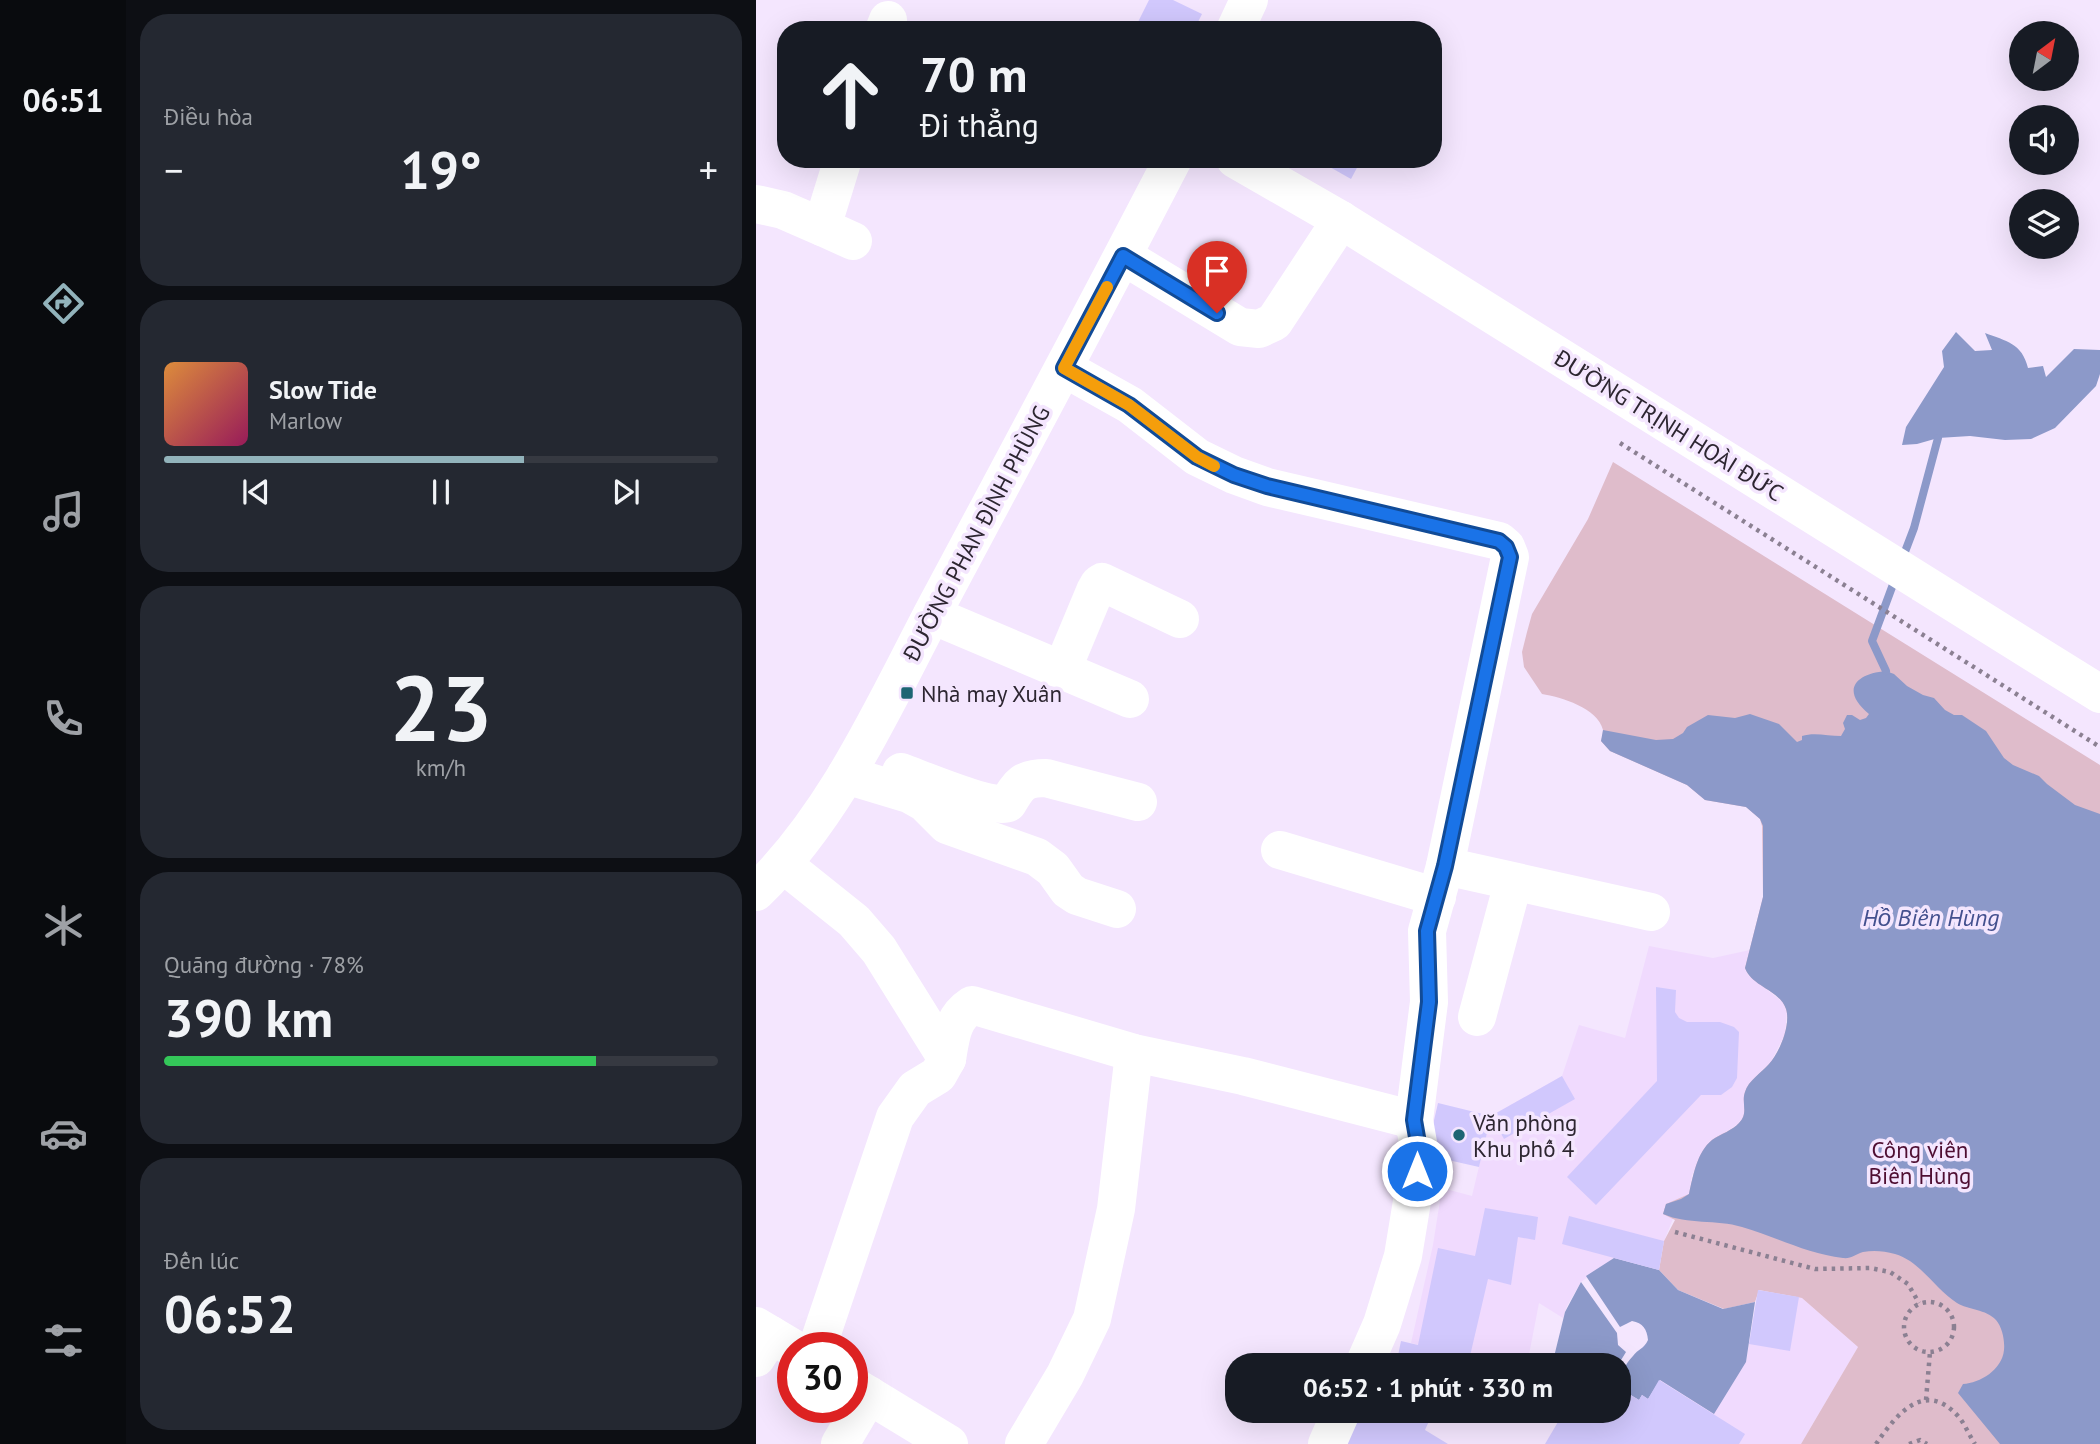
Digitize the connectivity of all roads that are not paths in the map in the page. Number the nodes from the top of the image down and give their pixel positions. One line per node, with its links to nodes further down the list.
1 (1249, 0): 2 (street)
2 (1239, 21)
3 (842, 168): 6 (street)
4 (1168, 168): 8 (street, ĐƯỜNG PHAN ĐÌNH PHÙNG)
5 (1251, 168): 7 (street, ĐƯỜNG TRỊNH HOÀI ĐỨC)
6 (756, 204)
7 (1341, 220): 8 (street); 13 (street, ĐƯỜNG TRỊNH HOÀI ĐỨC)
8 (1123, 256): 9 (street, ĐƯỜNG PHAN ĐÌNH PHÙNG)
9 (1064, 368): 10 (street, ĐƯỜNG PHAN ĐÌNH PHÙNG); 19 (street)
10 (932, 615): 12 (street); 15 (street, ĐƯỜNG PHAN ĐÌNH PHÙNG)
11 (1180, 619): 12 (street)
12 (1062, 670): 14 (street)
13 (2100, 694)
14 (1130, 699)
15 (851, 766): 16 (street); 18 (street, ĐƯỜNG PHAN ĐÌNH PHÙNG); 22 (street)
16 (1138, 802)
17 (1280, 850): 19 (street)
18 (784, 865): 21 (street, ĐƯỜNG PHAN ĐÌNH PHÙNG); 26 (street)
19 (1441, 882): 20 (street); 27 (street)
20 (1513, 883): 23 (street); 24 (street)
21 (756, 892)
22 (1117, 909)
23 (1651, 912)
24 (1477, 1017)
25 (1134, 1053): 26 (street); 27 (street); 35 (street)
26 (947, 1059): 28 (street)
27 (1414, 1120): 29 (street)
28 (822, 1332)
29 (1369, 1353)
30 (868, 1394): 34 (street)
31 (848, 1423): 33 (street)
32 (1336, 1423): 36 (street)
33 (840, 1444)
34 (949, 1444)
35 (1024, 1444)
36 (1327, 1444)

